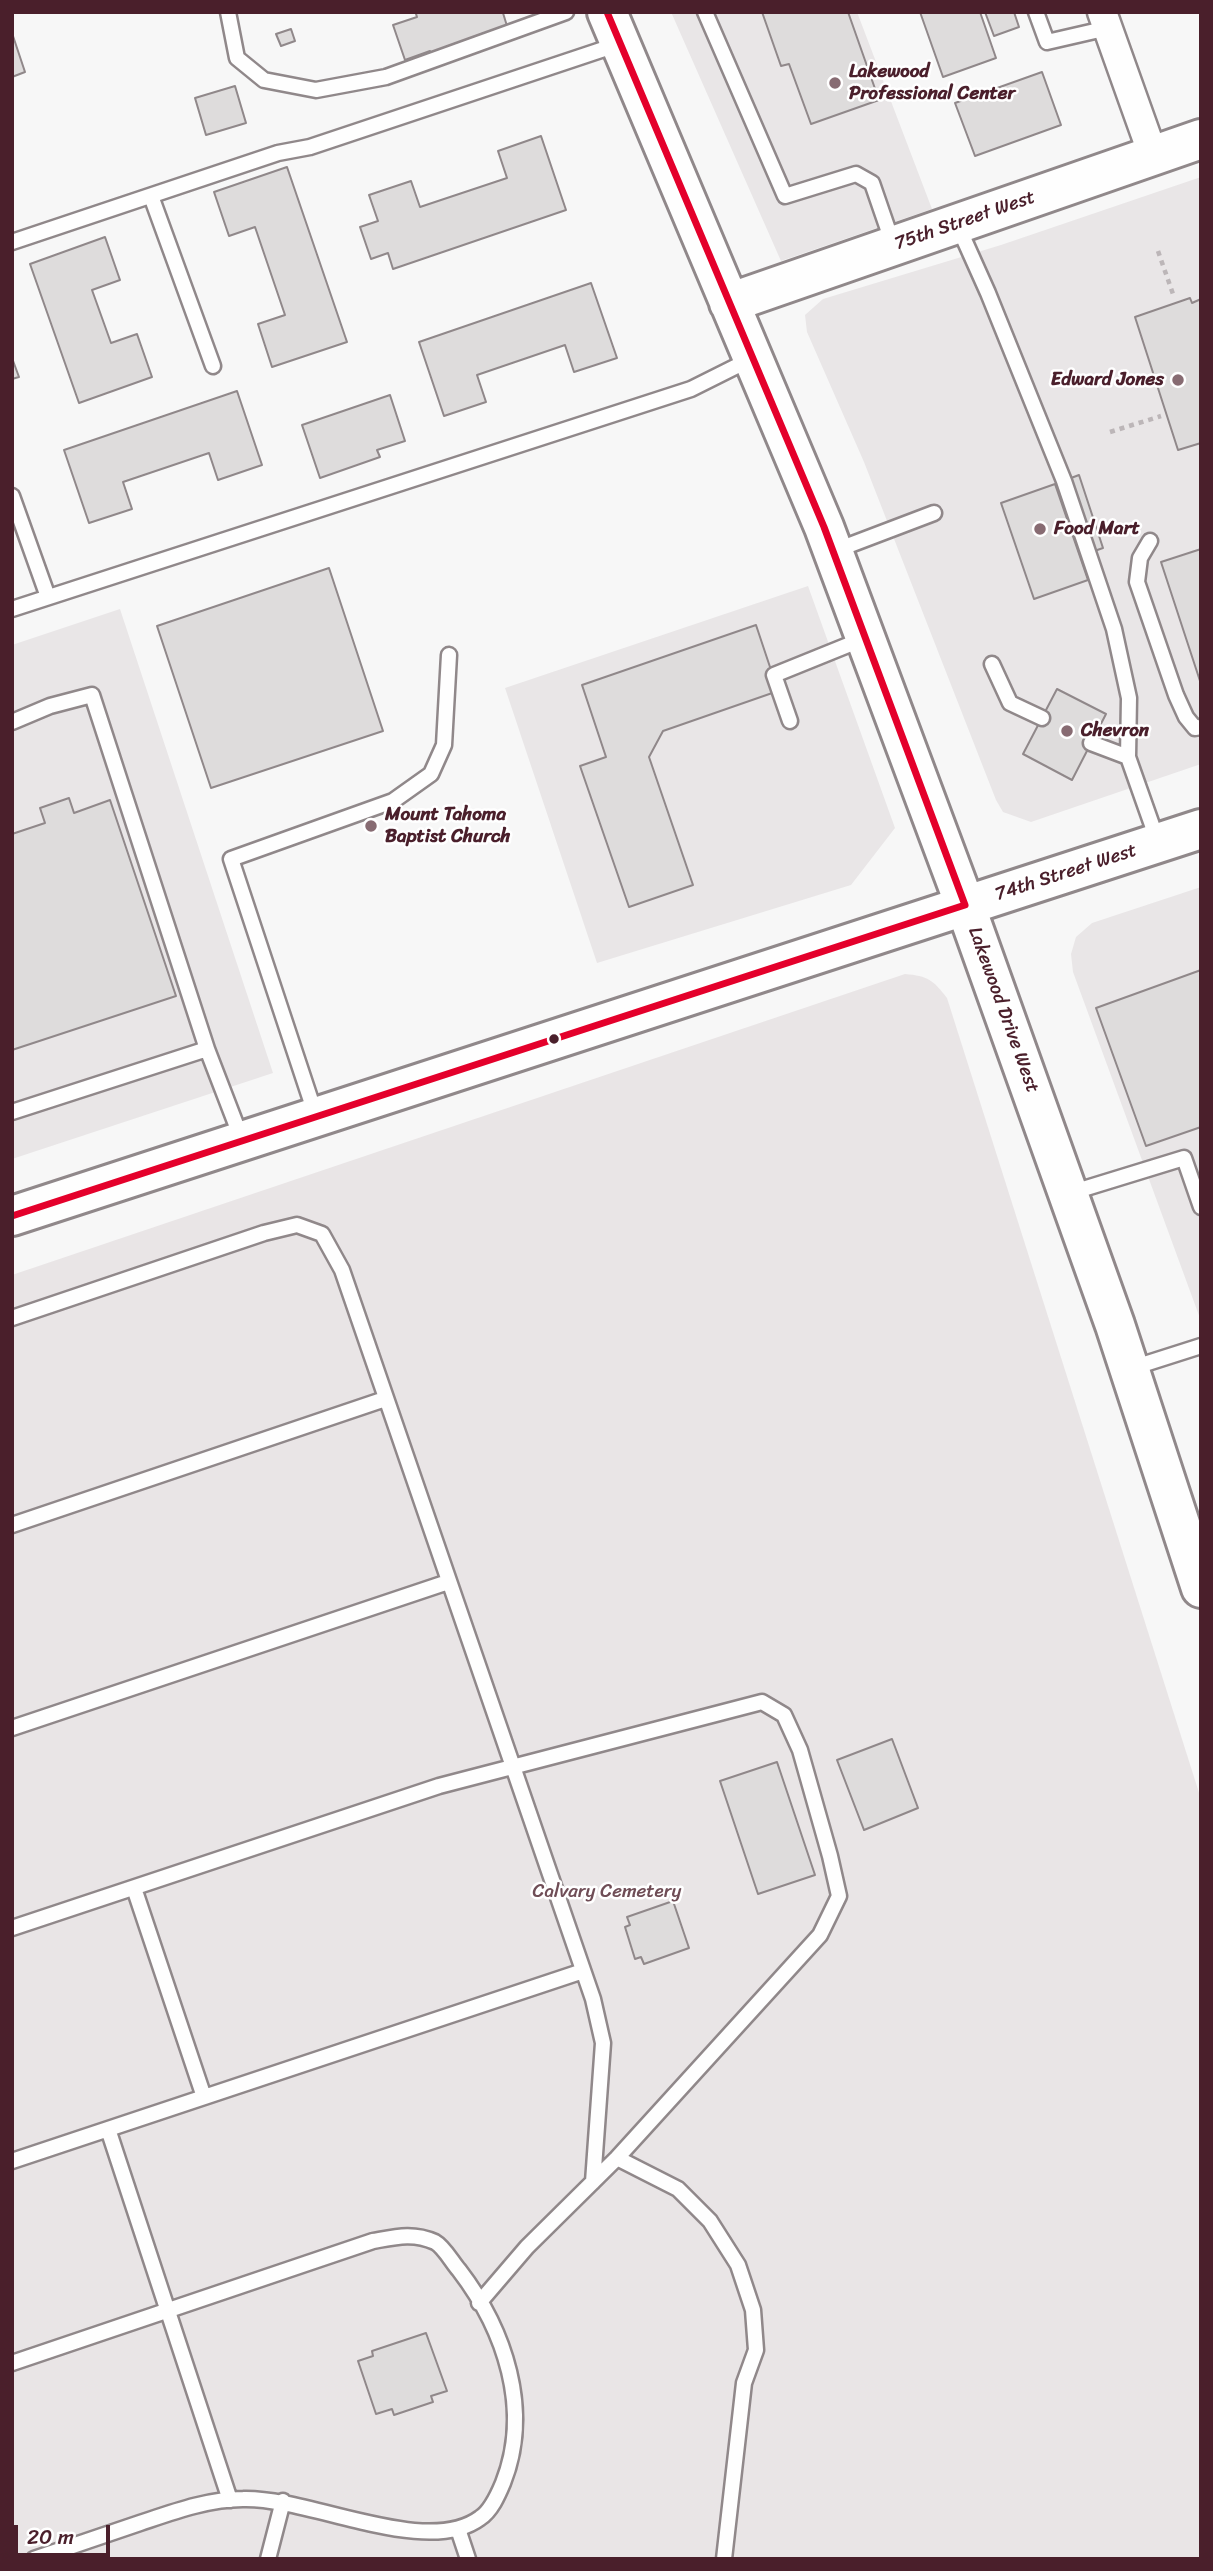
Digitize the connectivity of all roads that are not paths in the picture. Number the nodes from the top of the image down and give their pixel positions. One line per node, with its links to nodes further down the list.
1 (228, 12): 2 (lane)
2 (566, 12)
3 (705, 12): 12 (lane)
4 (1036, 12): 5 (lane)
5 (1105, 20): 8 (street)
6 (614, 28): 9 (lane); 13 (main road, Lakewood Drive West)
7 (1201, 139): 8 (main road, 75th Street West)
8 (1153, 155): 10 (main road, 75th Street West)
9 (151, 196): 11 (lane); 15 (lane)
10 (956, 224): 12 (main road, 75th Street West); 30 (lane)
11 (12, 242)
12 (894, 246): 13 (main road, 75th Street West)
13 (729, 303): 14 (main road, Lakewood Drive West)
14 (752, 359): 19 (main road, Lakewood Drive West); 20 (lane)
15 (214, 366)
16 (12, 496): 20 (lane)
17 (934, 513): 19 (lane)
18 (1150, 541): 28 (lane)
19 (833, 551): 22 (main road, Lakewood Drive West)
20 (48, 597): 21 (lane)
21 (12, 609)
22 (865, 638): 26 (lane); 33 (main road, Lakewood Drive West)
23 (449, 655): 36 (lane)
24 (992, 664): 25 (lane)
25 (1042, 718)
26 (790, 721)
27 (12, 722): 34 (lane)
28 (1201, 727)
29 (1091, 743): 30 (lane)
30 (1128, 757): 32 (lane)
31 (1201, 829): 32 (main road, 74th Street West)
32 (1158, 843): 33 (main road, 74th Street West)
33 (965, 905): 36 (main road, 74th Street West); 38 (main road, Lakewood Drive West)
34 (207, 1049): 35 (lane); 37 (lane)
35 (12, 1112)
36 (316, 1117): 37 (main road, 74th Street West)
37 (242, 1141): 40 (main road, 74th Street West)
38 (1069, 1193): 39 (lane); 43 (main road, Lakewood Drive West)
39 (1201, 1207)
40 (12, 1216)
41 (12, 1318): 44 (lane)
42 (1201, 1346): 43 (lane)
43 (1129, 1369): 47 (main road, Lakewood Drive West)
44 (385, 1399): 45 (lane); 46 (lane)
45 (12, 1525)
46 (448, 1582): 48 (lane); 49 (lane)
47 (1201, 1588)
48 (12, 1728)
49 (512, 1766): 50 (lane); 52 (lane); 55 (lane)
50 (134, 1888): 51 (lane); 53 (lane)
51 (12, 1928)
52 (583, 1971): 53 (lane); 57 (lane)
53 (204, 2097): 54 (lane)
54 (108, 2129): 56 (lane); 59 (lane)
55 (617, 2158): 57 (lane); 67 (lane)
56 (12, 2161)
57 (593, 2182): 58 (lane)
58 (479, 2303): 59 (lane); 63 (lane)
59 (169, 2309): 60 (lane); 61 (lane)
60 (12, 2363)
61 (230, 2500): 62 (lane); 64 (lane)
62 (283, 2501): 63 (lane); 65 (lane)
63 (458, 2529): 66 (lane)
64 (34, 2559)
65 (268, 2559)
66 (468, 2559)
67 (724, 2559)

